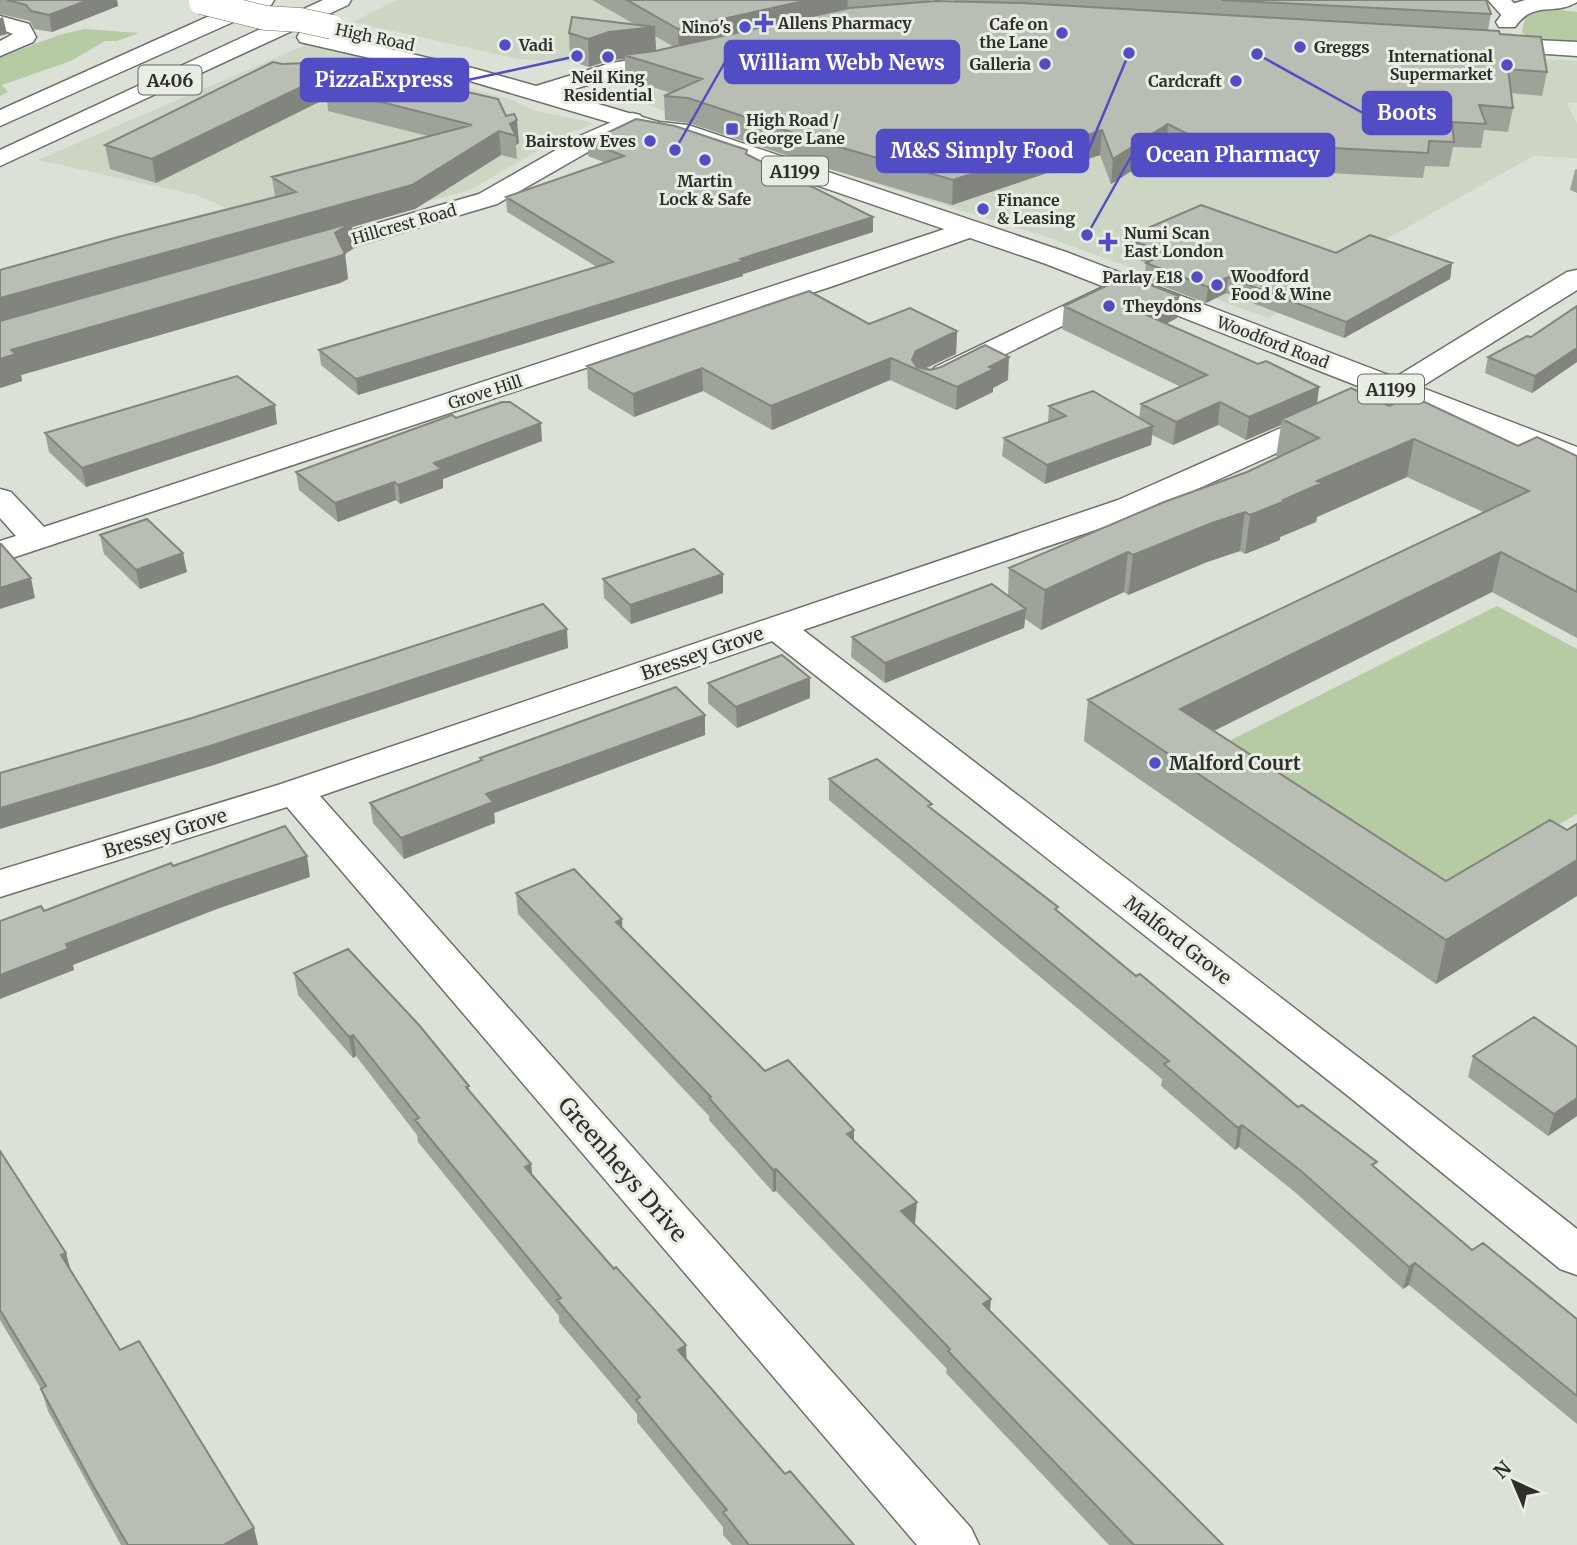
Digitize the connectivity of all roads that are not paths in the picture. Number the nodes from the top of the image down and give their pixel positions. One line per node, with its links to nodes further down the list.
1 (340, 0): 19 (main road, A406)
2 (196, 1): 5 (main road, High Road / A1199, bridge)
3 (1528, 6): 4 (main road); 7 (main road); 9 (main road)
4 (1577, 7)
5 (264, 9): 14 (main road, High Road / A1199, bridge); 14 (main road, High Road / A1199); 16 (main road, A406)
6 (2, 22): 10 (main road)
7 (1484, 22)
8 (1466, 43): 9 (main road)
9 (1530, 47): 11 (main road)
10 (0, 49)
11 (1577, 49)
12 (696, 55): 13 (main road)
13 (655, 65): 14 (main road); 15 (main road)
14 (567, 92): 15 (main road); 17 (main road, High Road / A1199)
15 (595, 92): 18 (main road, High Road / A1199)
16 (0, 119)
17 (632, 121): 18 (main road, High Road / A1199); 21 (main road, Hillcrest Road)
18 (679, 130): 20 (main road, High Road / A1199)
19 (0, 159)
20 (969, 229): 23 (main road, Woodford Road / A1199); 28 (main road, Grove Hill)
21 (280, 259)
22 (1577, 278): 25 (main road, Bressey Grove)
23 (1124, 284): 24 (main road); 25 (main road, Woodford Road / A1199)
24 (928, 381)
25 (1392, 389): 26 (main road, Woodford Road / A1199); 30 (main road, Bressey Grove)
26 (1577, 458)
27 (0, 499): 28 (main road)
28 (38, 540): 29 (main road, Grove Hill)
29 (0, 552)
30 (776, 627): 31 (main road, Bressey Grove); 33 (main road, Malford Grove)
31 (295, 792): 32 (main road, Bressey Grove); 34 (main road, Greenheys Drive)
32 (0, 884)
33 (1577, 1256)
34 (950, 1545)

